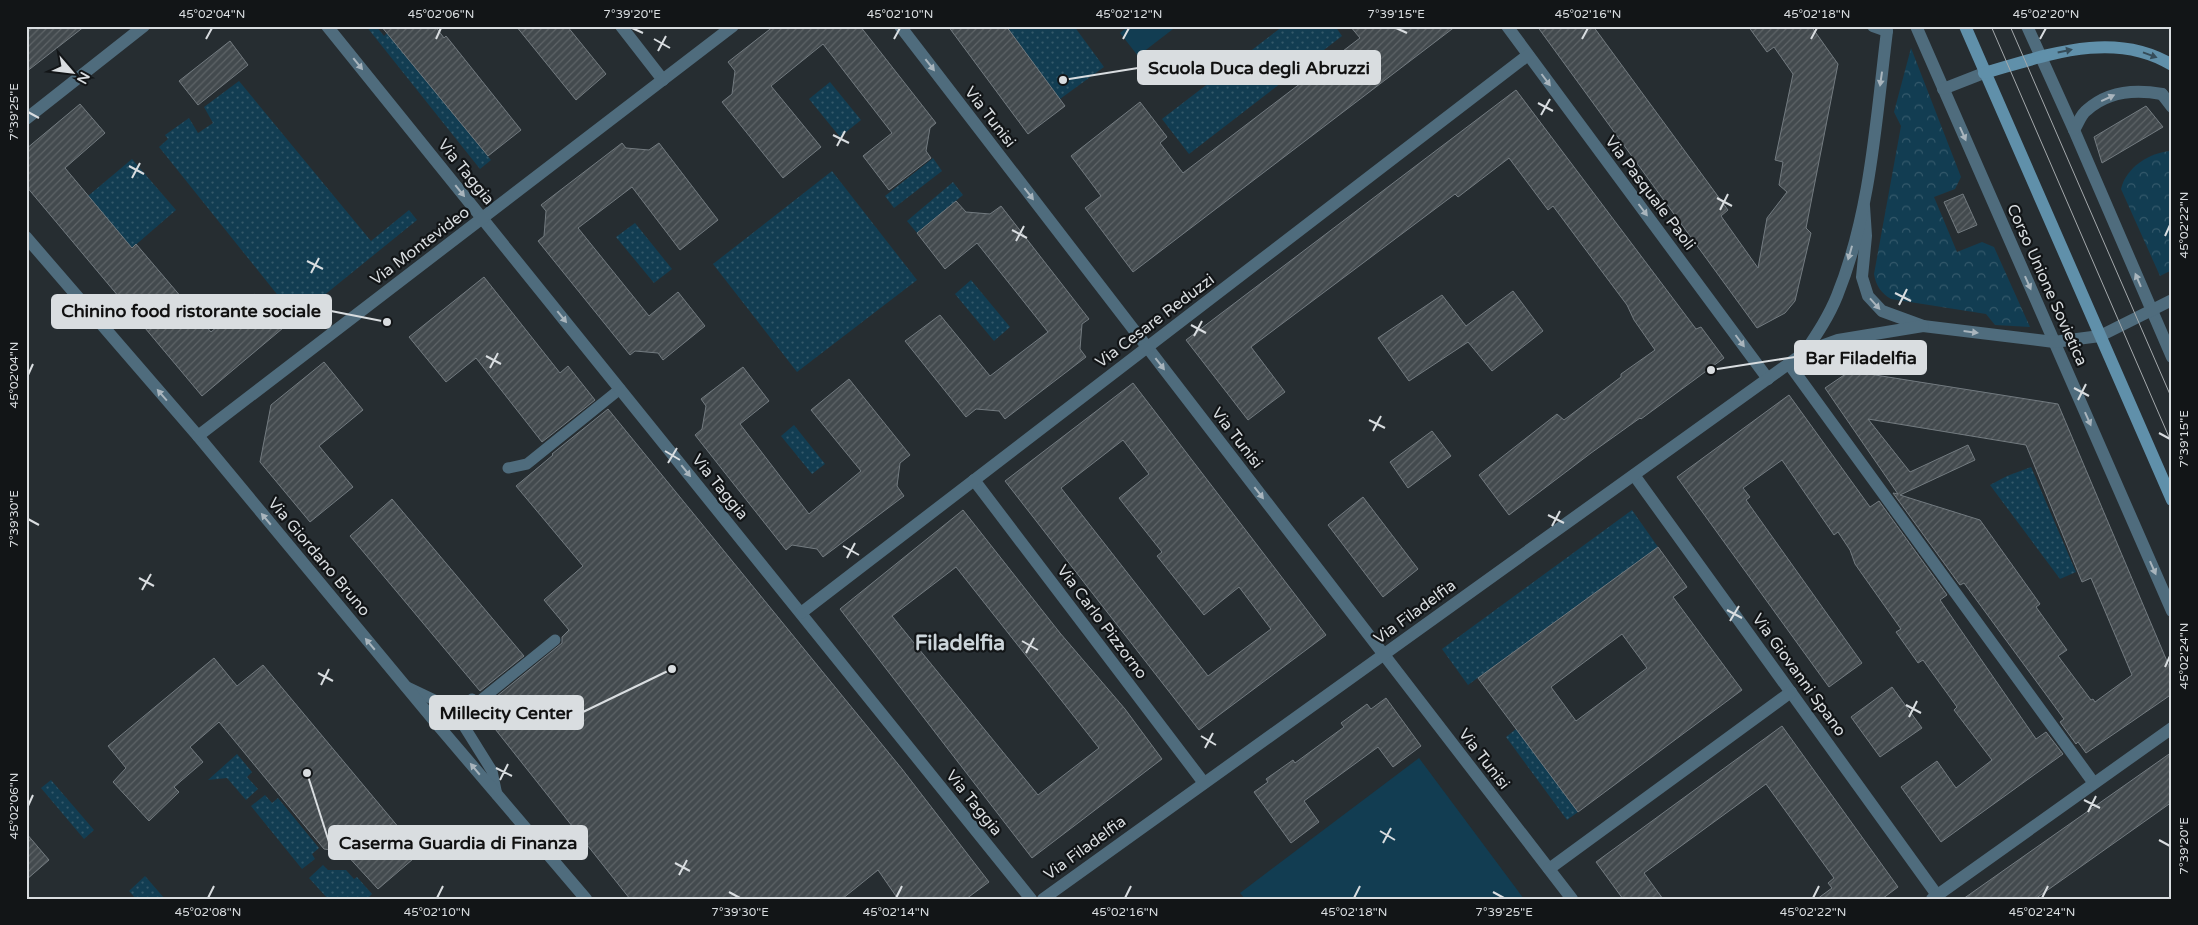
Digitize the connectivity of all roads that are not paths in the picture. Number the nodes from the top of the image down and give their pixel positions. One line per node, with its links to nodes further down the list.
1 (144, 26): 20 (street)
2 (328, 26): 23 (street, Via Taggia, one-way to 23)
3 (621, 26): 16 (street)
4 (733, 26): 16 (street, Via Montevideo)
5 (900, 26): 30 (street, Via Tunisi, one-way to 30)
6 (1507, 26): 12 (street, Via Pasquale Paoli)
7 (1874, 26): 11 (street)
8 (1916, 26): 17 (street, Corso Unione Sovietica)
9 (1965, 26): 15 (main road, Corso Unione Sovietica)
10 (2027, 26): 13 (street)
11 (1892, 28): 22 (street, one-way to 22)
12 (1528, 55): 30 (street, Via Cesare Reduzzi); 34 (street, Via Pasquale Paoli, one-way to 34)
13 (2041, 57): 14 (main road, one-way to 14); 15 (main road); 21 (street)
14 (2172, 65)
15 (1984, 73): 17 (street); 28 (main road, Corso Unione Sovietica)
16 (663, 80): 23 (street, Via Montevideo)
17 (1943, 89): 29 (street, Corso Unione Sovietica, one-way to 29)
18 (2167, 91): 19 (street); 21 (street, one-way to 18)
19 (2172, 107)
20 (26, 119)
21 (2074, 130): 26 (street, one-way to 21)
22 (1864, 206): 27 (street, one-way to 27); 31 (street, one-way to 31)
23 (482, 219): 35 (street, Via Taggia, one-way to 35); 36 (street, Via Montevideo)
24 (26, 237): 36 (street, Via Giordano Bruno, one-way to 24)
25 (2172, 300): 26 (street)
26 (2152, 312): 28 (street); 32 (street)
27 (1923, 326): 29 (street, one-way to 29); 31 (street)
28 (2100, 336): 29 (street); 40 (main road, Corso Unione Sovietica)
29 (2054, 342): 41 (street, Corso Unione Sovietica, one-way to 41)
30 (1147, 347): 39 (street, Via Cesare Reduzzi); 43 (street, Via Tunisi, one-way to 43)
31 (1805, 352): 33 (street, Via Filadelfia)
32 (2172, 357)
33 (1789, 364): 34 (street, Via Filadelfia); 47 (street)
34 (1768, 379): 38 (street, Via Filadelfia)
35 (620, 388): 37 (lane); 42 (street, Via Taggia, one-way to 42)
36 (198, 436): 44 (street, Via Giordano Bruno, one-way to 36)
37 (508, 468)
38 (1634, 475): 43 (street, Via Filadelfia); 45 (street, Via Giovanni Spano)
39 (974, 480): 42 (street, Via Cesare Reduzzi); 48 (street, Via Carlo Pizzorno)
40 (2172, 500)
41 (2172, 611)
42 (801, 613): 53 (street, Via Taggia)
43 (1383, 655): 48 (street, Via Filadelfia); 50 (street, Via Tunisi)
44 (405, 686): 49 (street, Via Giordano Bruno, one-way to 44); 49 (lane)
45 (1791, 692): 50 (street); 51 (street, Via Giovanni Spano)
46 (2172, 728): 47 (street, Via Giovanni Spano)
47 (2093, 782): 51 (street, Via Giovanni Spano)
48 (1204, 783): 54 (street, Via Filadelfia)
49 (496, 795): 52 (street, Via Giordano Bruno)
50 (1549, 869): 55 (street, Via Tunisi)
51 (1934, 897)
52 (586, 899)
53 (1031, 899)
54 (1043, 899)
55 (1572, 899)

